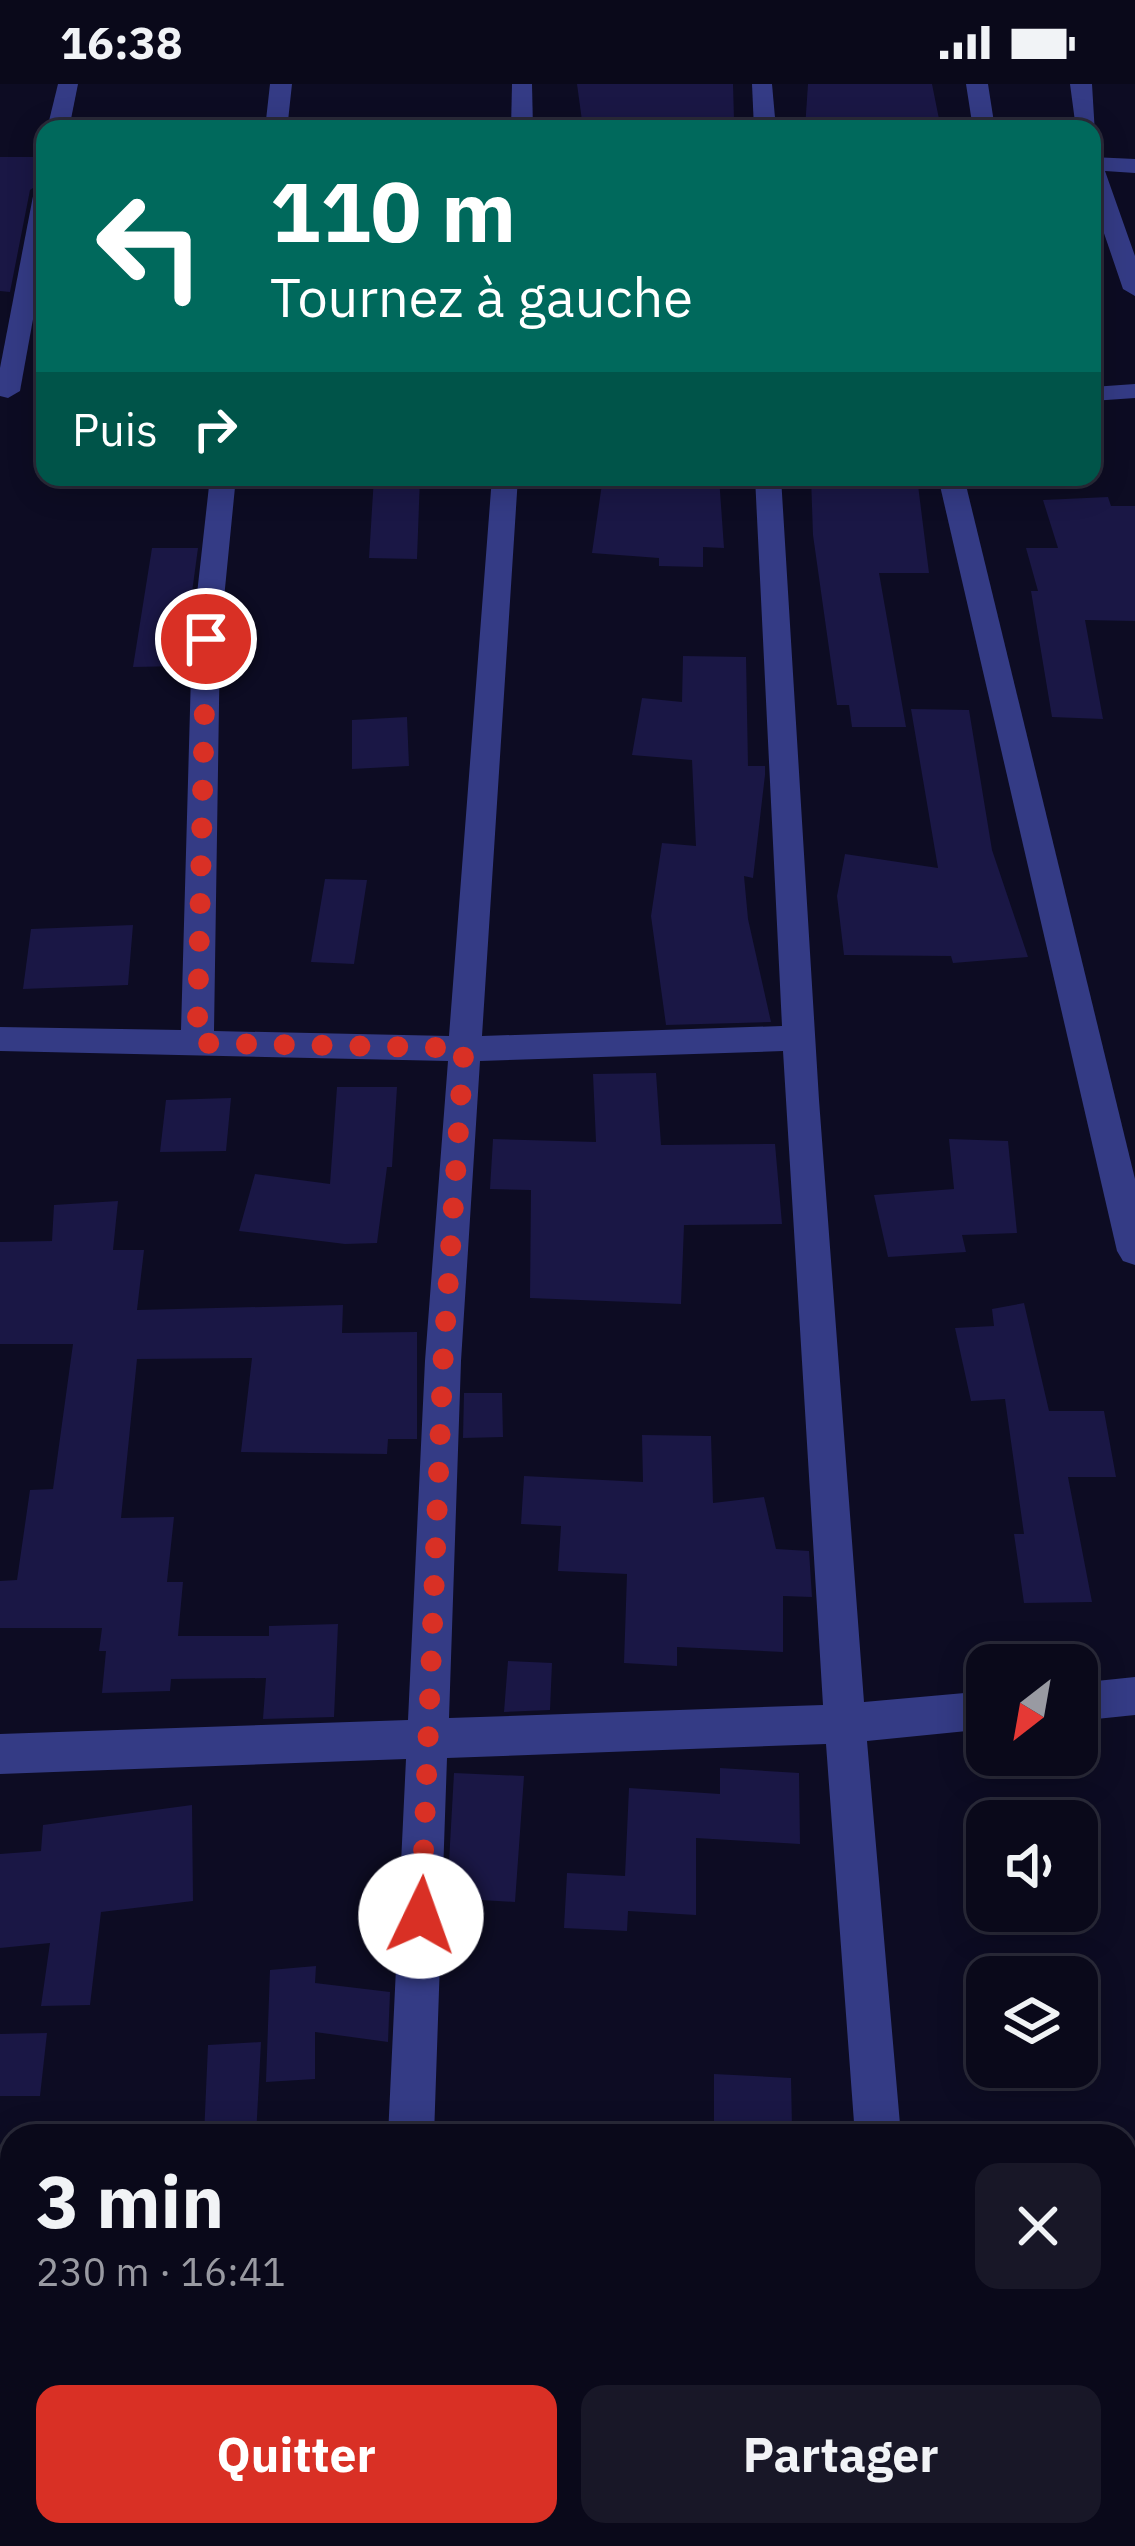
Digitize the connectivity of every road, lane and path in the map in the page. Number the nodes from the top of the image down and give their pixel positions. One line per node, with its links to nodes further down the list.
1 (68, 84): 7 (street)
2 (281, 84): 8 (street)
3 (522, 84): 9 (street)
4 (762, 84): 10 (street)
5 (977, 84): 11 (street)
6 (1081, 84): 12 (street)
7 (60, 120)
8 (277, 120)
9 (522, 120)
10 (764, 120)
11 (983, 120)
12 (1086, 120)
13 (1101, 165): 14 (street)
14 (1135, 166)
15 (1101, 191): 17 (street)
16 (36, 224): 18 (street)
17 (1135, 290)
18 (9, 321): 20 (street)
19 (1135, 391): 21 (street)
20 (8, 392)
21 (1101, 393)
22 (222, 486): 28 (street)
23 (504, 486): 29 (street)
24 (768, 486): 26 (street)
25 (954, 486): 30 (street)
26 (796, 1038): 29 (street); 34 (street)
27 (0, 1040): 28 (street)
28 (197, 1043): 29 (street)
29 (464, 1048): 35 (street)
30 (1135, 1251)
31 (1135, 1696): 32 (street)
32 (1098, 1700)
33 (966, 1712): 34 (street)
34 (843, 1724): 35 (street); 38 (street)
35 (429, 1739): 36 (street); 37 (street)
36 (0, 1754)
37 (412, 2124)
38 (877, 2124)

